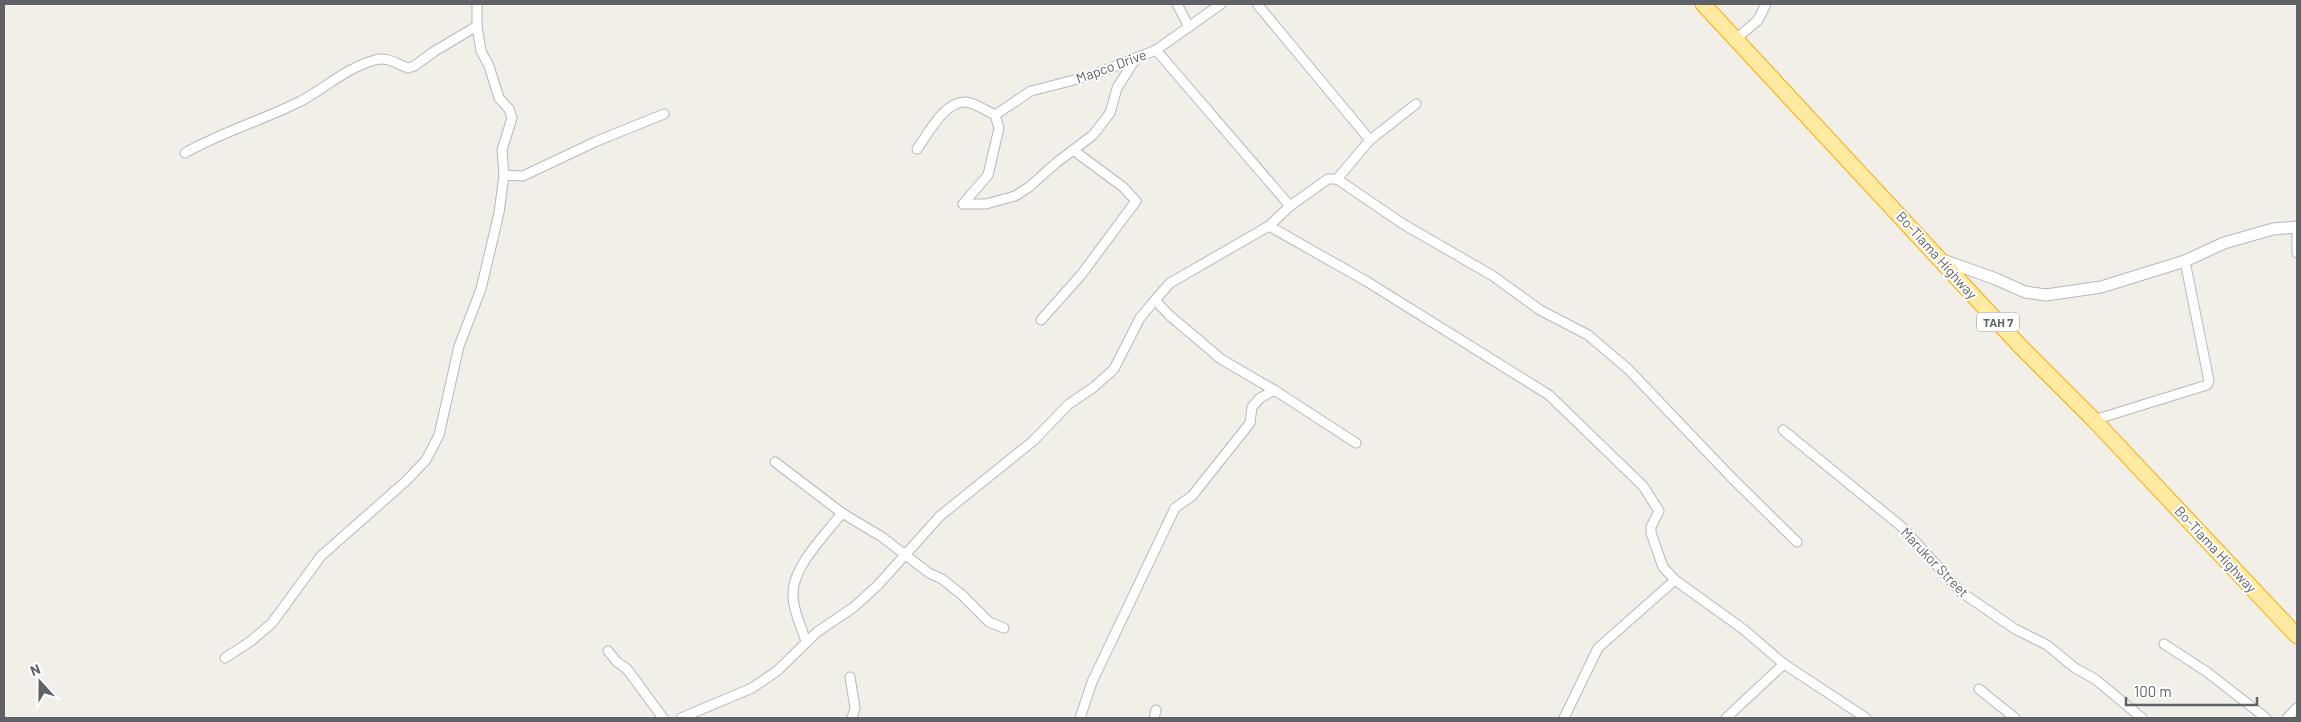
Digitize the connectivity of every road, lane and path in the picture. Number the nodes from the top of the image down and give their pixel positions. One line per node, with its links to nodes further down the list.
1 (477, 4): 7 (street)
2 (1177, 4): 8 (street)
3 (1221, 4): 8 (street, Mapco Drive)
4 (1257, 4): 15 (street)
5 (1703, 4): 9 (highway, Bo-Tiama Highway / TAH 7)
6 (1766, 4): 9 (street)
7 (477, 26): 18 (street); 19 (street)
8 (1189, 27): 10 (street, Mapco Drive)
9 (1736, 39): 26 (highway, Bo-Tiama Highway / TAH 7)
10 (1156, 50): 11 (street, Mapco Drive); 21 (street)
11 (1136, 58): 14 (street, Mapco Drive); 17 (street)
12 (1416, 104): 15 (street)
13 (664, 114): 19 (street)
14 (995, 115): 16 (street); 17 (street)
15 (1370, 140): 20 (street)
16 (917, 149)
17 (1073, 150): 29 (street)
18 (185, 153)
19 (504, 175): 44 (street)
20 (1337, 179): 21 (street); 36 (street)
21 (1290, 206): 22 (street)
22 (1269, 226): 28 (street); 38 (street)
23 (2297, 227): 27 (street)
24 (2297, 233): 25 (street)
25 (2297, 253)
26 (1940, 259): 27 (street); 31 (highway, Bo-Tiama Highway / TAH 7)
27 (2185, 261): 31 (street)
28 (1155, 300): 30 (street); 37 (street)
29 (1041, 320)
30 (1275, 390): 33 (street); 52 (street)
31 (2094, 420): 40 (highway, Bo-Tiama Highway / TAH 7)
32 (1783, 430): 57 (street, Marukor Street)
33 (1356, 443)
34 (775, 462): 35 (street)
35 (842, 514): 37 (street); 41 (street)
36 (1797, 542)
37 (904, 556): 39 (street); 41 (street)
38 (1675, 580): 45 (street); 53 (street)
39 (1004, 628)
40 (2297, 636)
41 (806, 641): 50 (street)
42 (2164, 644): 58 (street)
43 (608, 650): 49 (street)
44 (225, 658)
45 (1784, 664): 54 (street); 55 (street)
46 (850, 677): 51 (street)
47 (1979, 689): 56 (street)
48 (2297, 708): 59 (street)
49 (663, 718)
50 (681, 718)
51 (852, 718)
52 (1080, 718)
53 (1564, 718)
54 (1726, 718)
55 (1866, 718)
56 (2015, 718)
57 (2142, 718)
58 (2266, 718)
59 (2287, 718)

